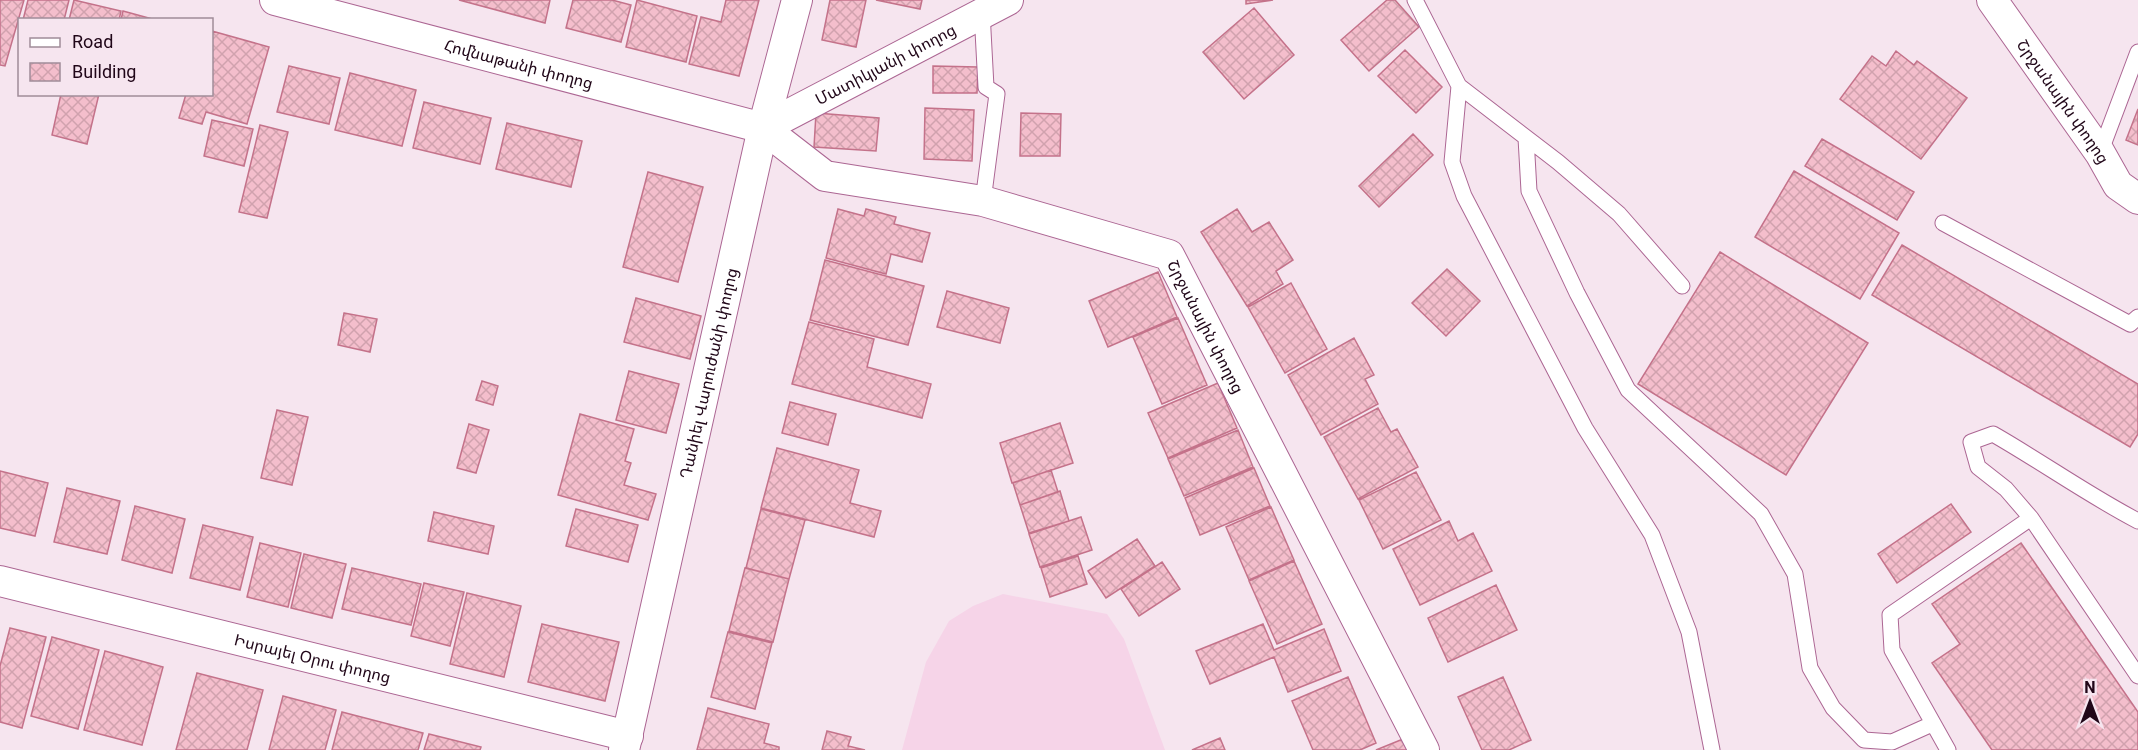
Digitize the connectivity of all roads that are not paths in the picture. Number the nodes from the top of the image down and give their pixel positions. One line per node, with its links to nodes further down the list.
1 (275, 0): 8 (street, Հովնաթանի փողոց)
2 (797, 0): 8 (street, Դանիել Վարուժանի փողոց)
3 (1414, 0): 7 (lane)
4 (1992, 0): 10 (street, Շրջանային փողոց)
5 (1001, 3): 8 (street, Մատիկյանի փողոց); 12 (lane)
6 (2138, 52): 10 (lane)
7 (1459, 86): 9 (lane); 23 (lane)
8 (763, 128): 12 (street, Շրջանային փողոց); 21 (street, Դանիել Վարուժանի փողոց)
9 (1526, 138): 14 (lane); 20 (lane)
10 (2100, 153): 11 (street, Շրջանային փողոց)
11 (2138, 199)
12 (983, 201): 22 (street, Շրջանային փողոց)
13 (1943, 223): 15 (lane)
14 (1682, 286)
15 (2138, 317)
16 (2031, 518): 17 (lane); 19 (lane); 20 (lane)
17 (2138, 521)
18 (0, 580): 21 (street, Իսրայել Օրու փողոց)
19 (2138, 676)
20 (1932, 724): 24 (lane)
21 (626, 743)
22 (1424, 750)
23 (1712, 750)
24 (1948, 750)

